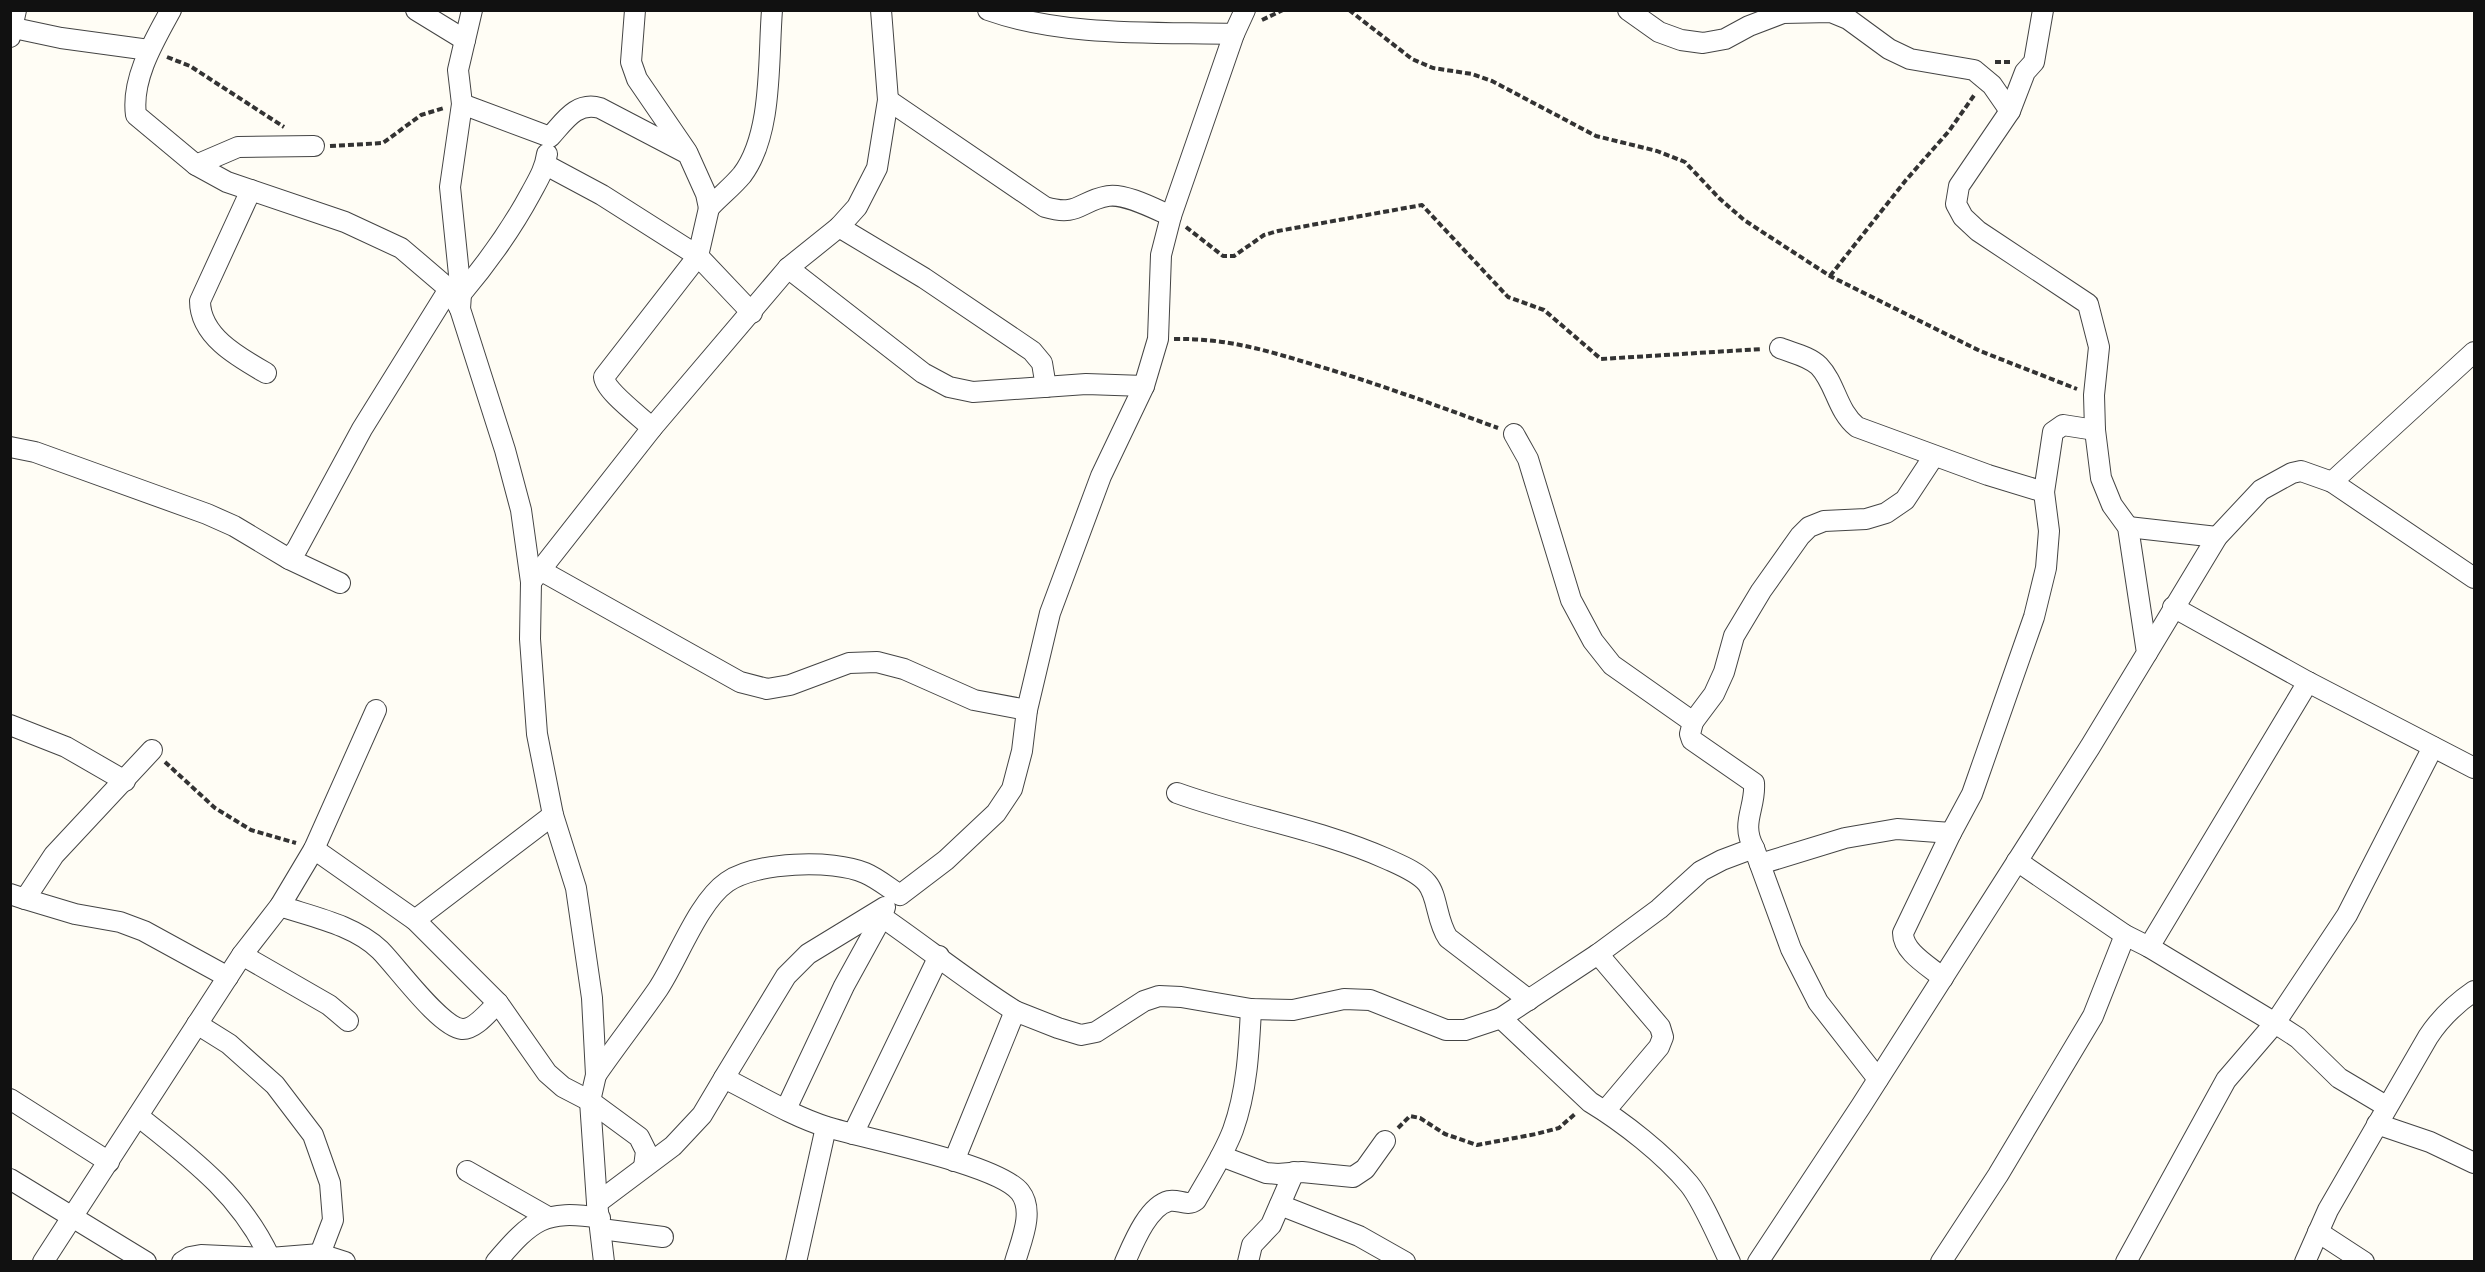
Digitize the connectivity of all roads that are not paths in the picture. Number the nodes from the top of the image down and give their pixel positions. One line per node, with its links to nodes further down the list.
1 (171, 10): 14 (street)
2 (416, 10): 13 (street)
3 (472, 10): 13 (street)
4 (635, 10): 20 (street)
5 (772, 10): 24 (street)
6 (881, 10): 15 (street)
7 (988, 10): 12 (street)
8 (1245, 10): 12 (street)
9 (1628, 10): 17 (street)
10 (2043, 10): 17 (street)
11 (13, 25): 14 (street)
12 (1234, 34): 25 (street)
13 (465, 40): 16 (street)
14 (149, 50): 21 (street)
15 (888, 100): 25 (street); 26 (street)
16 (462, 104): 18 (street); 29 (street)
17 (2010, 111): 37 (street)
18 (550, 137): 20 (street); 22 (street)
19 (314, 146): 21 (street)
20 (688, 154): 24 (street)
21 (196, 165): 23 (street)
22 (546, 165): 27 (street); 29 (street)
23 (251, 190): 29 (street); 33 (street)
24 (709, 208): 27 (street)
25 (1171, 216): 34 (street)
26 (839, 227): 28 (street); 35 (street)
27 (698, 256): 30 (street); 36 (street)
28 (788, 268): 30 (street); 35 (street)
29 (457, 297): 45 (street); 46 (street)
30 (752, 313): 36 (street)
31 (1780, 348): 40 (street)
32 (2475, 352): 41 (street)
33 (266, 373)
34 (1143, 386): 35 (street); 53 (street)
35 (1046, 387)
36 (652, 428): 46 (street)
37 (2095, 430): 42 (street); 43 (street)
38 (1514, 434): 54 (street)
39 (10, 447): 45 (street)
40 (1934, 456): 42 (street); 54 (street)
41 (2332, 482): 44 (street); 47 (street)
42 (2044, 492): 62 (street)
43 (2128, 527): 44 (street); 50 (street)
44 (2217, 537): 49 (street)
45 (289, 559): 48 (street)
46 (536, 576): 53 (street); 61 (street)
47 (2475, 578)
48 (340, 583)
49 (2173, 607): 50 (street); 51 (street)
50 (2146, 653): 65 (street)
51 (2308, 682): 56 (street); 71 (street)
52 (376, 710): 63 (street)
53 (1027, 710): 68 (street)
54 (1693, 722): 64 (street)
55 (10, 725): 59 (street)
56 (2433, 747): 58 (street); 84 (street)
57 (153, 750): 59 (street)
58 (2475, 768)
59 (125, 781): 66 (street)
60 (1177, 793): 78 (street)
61 (553, 815): 69 (street); 86 (street)
62 (1951, 833): 64 (street); 76 (street)
63 (314, 849): 67 (street); 69 (street)
64 (1757, 856): 72 (street); 88 (street)
65 (2017, 861): 70 (street); 76 (street)
66 (14, 896): 75 (street)
67 (280, 906): 73 (street); 79 (street)
68 (889, 906): 74 (street); 86 (street); 87 (street); 93 (street)
69 (415, 920): 79 (street)
70 (2125, 935): 71 (street); 128 (street)
71 (2149, 947): 84 (street)
72 (1598, 954): 78 (street); 91 (street)
73 (242, 955): 75 (street); 83 (street)
74 (939, 956): 81 (street); 97 (street)
75 (228, 977): 85 (street)
76 (1943, 978): 88 (street)
77 (2475, 991): 92 (street)
78 (1529, 1000): 82 (street)
79 (498, 1003): 90 (street)
80 (1251, 1009): 81 (street); 82 (street); 99 (street)
81 (1015, 1011): 100 (street)
82 (1501, 1018): 91 (street)
83 (348, 1021)
84 (2275, 1023): 92 (street); 129 (street)
85 (197, 1024): 94 (street); 113 (street)
86 (596, 1075): 90 (street)
87 (724, 1078): 93 (street); 103 (street)
88 (1878, 1079): 127 (street)
89 (10, 1099): 101 (street)
90 (590, 1101): 103 (street); 110 (street)
91 (1597, 1106): 126 (street)
92 (2386, 1106): 95 (street)
93 (786, 1109): 96 (street)
94 (138, 1116): 101 (street); 114 (street)
95 (2377, 1124): 102 (street); 111 (street)
96 (826, 1127): 97 (street); 121 (street)
97 (853, 1134): 100 (street)
98 (1385, 1141): 105 (street)
99 (1221, 1156): 105 (street); 123 (street)
100 (954, 1161): 122 (street)
101 (109, 1162): 108 (street)
102 (2475, 1163)
103 (644, 1167): 110 (street)
104 (466, 1171): 109 (street)
105 (1294, 1172): 107 (street)
106 (10, 1179): 108 (street)
107 (1280, 1205): 124 (street); 125 (street)
108 (73, 1215): 115 (street); 116 (street)
109 (548, 1217): 110 (street); 119 (street)
110 (600, 1217): 112 (street); 120 (street)
111 (2318, 1232): 130 (street); 131 (street)
112 (663, 1238)
113 (320, 1254): 114 (street); 118 (street)
114 (270, 1258): 117 (street)
115 (43, 1262)
116 (146, 1262)
117 (182, 1262)
118 (345, 1262)
119 (496, 1262)
120 (604, 1262)
121 (796, 1262)
122 (1015, 1262)
123 (1125, 1262)
124 (1248, 1262)
125 (1405, 1262)
126 (1730, 1262)
127 (1758, 1262)
128 (1941, 1262)
129 (2126, 1262)
130 (2305, 1262)
131 (2364, 1262)

